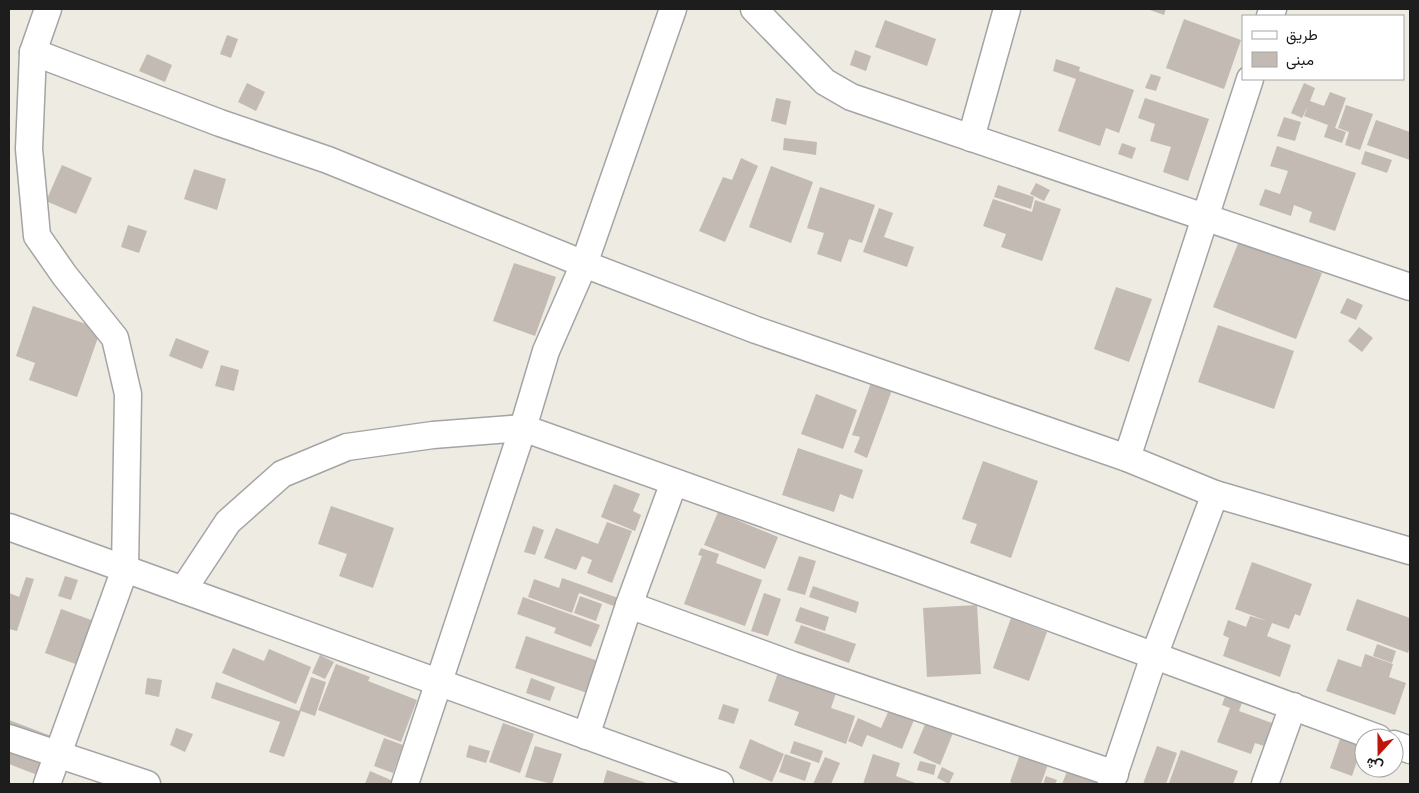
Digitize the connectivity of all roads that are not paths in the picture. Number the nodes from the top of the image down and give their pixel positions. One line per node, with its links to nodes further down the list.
1 (48, 9): 5 (street)
2 (754, 9): 7 (street)
3 (1007, 9): 7 (street)
4 (667, 13): 9 (street)
5 (33, 52): 9 (street); 17 (street)
6 (1250, 80): 8 (street)
7 (971, 138): 8 (street)
8 (1204, 217): 10 (street); 12 (street)
9 (584, 264): 11 (street); 12 (street)
10 (1410, 287)
11 (523, 428): 13 (street); 18 (street); 21 (street)
12 (1127, 458): 14 (street)
13 (674, 482): 19 (street); 20 (street)
14 (1215, 494): 16 (street); 20 (street)
15 (9, 527): 17 (street)
16 (1410, 551)
17 (125, 569): 18 (street); 26 (street)
18 (183, 590): 21 (street)
19 (629, 605): 24 (street); 27 (street)
20 (1154, 656): 22 (street); 27 (street)
21 (439, 683): 24 (street); 30 (street)
22 (1293, 706): 23 (street); 32 (street)
23 (1354, 729)
24 (586, 736): 31 (street)
25 (9, 738): 26 (street)
26 (57, 754): 28 (street); 29 (street)
27 (1113, 779)
28 (46, 784)
29 (148, 784)
30 (405, 784)
31 (720, 784)
32 (1265, 784)

